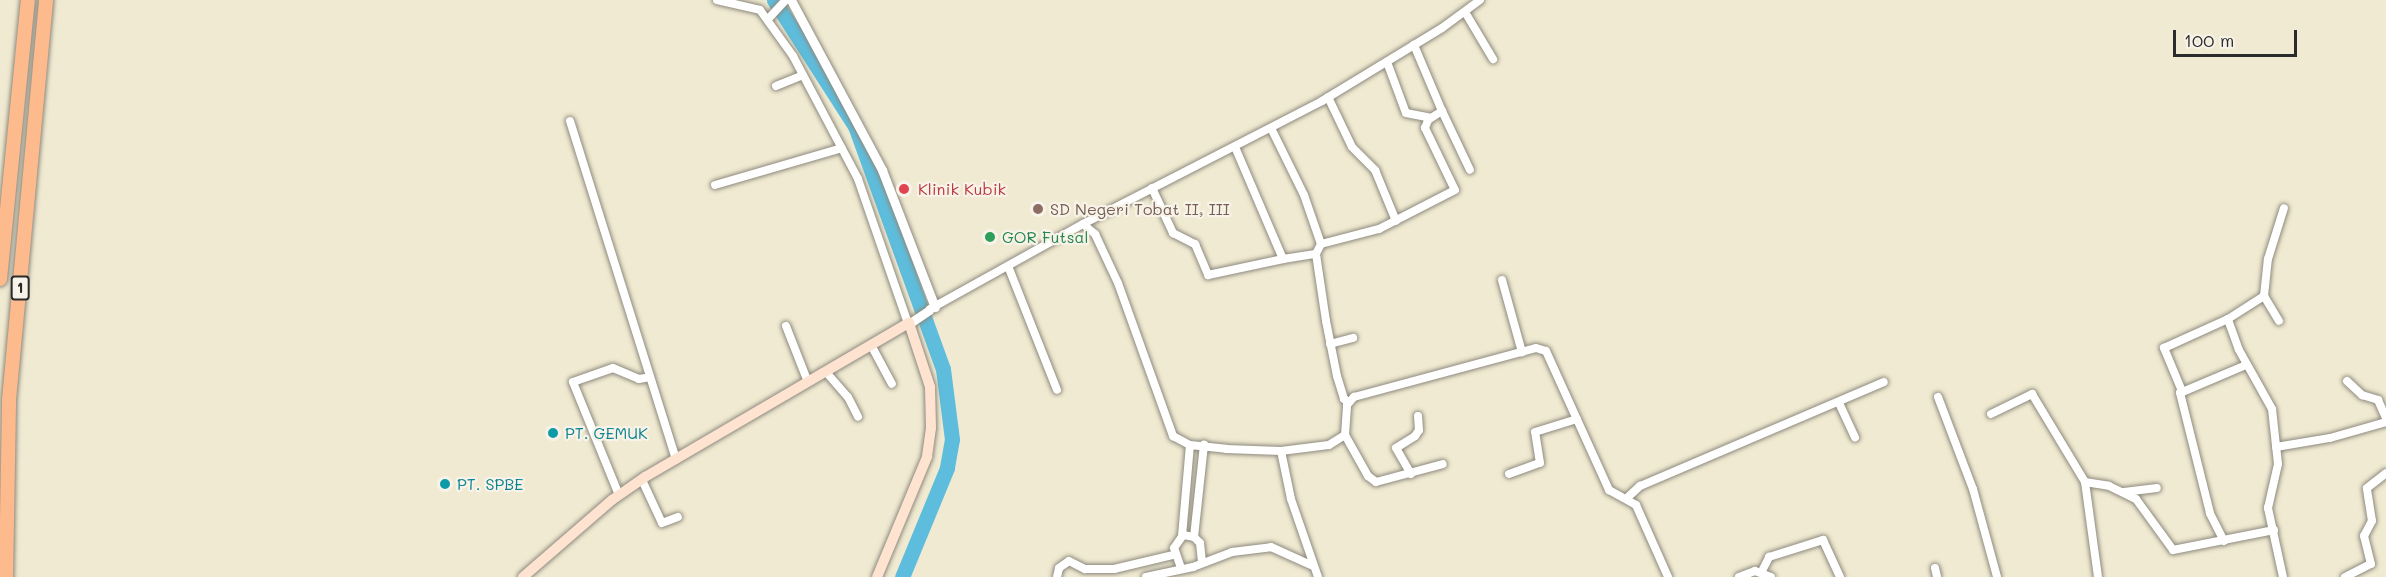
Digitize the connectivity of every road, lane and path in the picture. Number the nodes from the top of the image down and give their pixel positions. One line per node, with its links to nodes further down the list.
1 (28, 0): 31 (highway, 1)
2 (46, 0): 89 (highway, 1)
3 (717, 0): 8 (street)
4 (786, 0): 8 (street)
5 (792, 0): 34 (street)
6 (1480, 0): 7 (street)
7 (1465, 12): 9 (street); 10 (street)
8 (771, 16): 12 (street)
9 (1414, 45): 11 (street); 15 (street)
10 (1493, 59)
11 (1387, 62): 14 (street); 16 (street)
12 (803, 75): 13 (street); 20 (street)
13 (776, 86)
14 (1328, 97): 18 (street); 25 (street)
15 (1442, 111): 16 (street); 21 (street)
16 (1431, 118): 25 (street)
17 (570, 121): 45 (street)
18 (1271, 128): 19 (street); 27 (street)
19 (1235, 147): 23 (street); 29 (street)
20 (842, 148): 22 (street); 37 (street)
21 (1470, 170)
22 (715, 185)
23 (1152, 188): 26 (street); 29 (street)
24 (2284, 208): 33 (street)
25 (1396, 222): 27 (street)
26 (1083, 224): 30 (street); 62 (street)
27 (1321, 244): 28 (street)
28 (1316, 254): 29 (street); 40 (street)
29 (1283, 259)
30 (1008, 266): 34 (street); 50 (street)
31 (0, 279)
32 (1502, 280): 42 (street)
33 (2264, 296): 35 (street); 36 (street)
34 (932, 308): 37 (street)
35 (2228, 319): 43 (street); 51 (street)
36 (2279, 321)
37 (910, 322): 41 (main road); 91 (main road)
38 (786, 326): 47 (street)
39 (1353, 338): 40 (street)
40 (1330, 344): 53 (street)
41 (871, 345): 44 (main road); 49 (street)
42 (1522, 352): 53 (street); 59 (street)
43 (2246, 365): 51 (street); 64 (street)
44 (826, 372): 47 (main road); 58 (street)
45 (650, 377): 66 (street); 75 (street)
46 (2347, 381): 57 (street)
47 (808, 382): 66 (main road)
48 (1884, 382): 54 (street)
49 (892, 384)
50 (1057, 390)
51 (2182, 390): 81 (street)
52 (1938, 397): 100 (street)
53 (1349, 402): 60 (street)
54 (1839, 403): 61 (street); 76 (street)
55 (1991, 414): 72 (street)
56 (1418, 416): 69 (street)
57 (2385, 416): 64 (street)
58 (858, 417)
59 (1576, 419): 70 (street); 76 (street)
60 (1345, 435): 65 (street); 69 (street)
61 (1855, 438)
62 (1190, 445): 63 (street); 79 (street)
63 (1204, 445): 65 (street); 80 (street)
64 (2276, 447): 78 (street)
65 (1281, 451): 84 (street)
66 (676, 460): 71 (main road)
67 (1443, 464): 69 (street)
68 (2386, 473): 103 (street)
69 (1411, 474)
70 (1509, 474)
71 (642, 480): 75 (main road); 77 (street)
72 (2085, 482): 74 (street); 101 (street)
73 (2157, 488): 74 (street)
74 (2124, 492): 81 (street)
75 (619, 495): 90 (main road)
76 (1627, 498): 95 (street)
77 (678, 518)
78 (2274, 530): 81 (street); 102 (street)
79 (1182, 536): 80 (street); 82 (street)
80 (1194, 537): 83 (street)
81 (2224, 541)
82 (1173, 555): 85 (street); 88 (street)
83 (1202, 562): 84 (street); 85 (street)
84 (1311, 565): 94 (street)
85 (1181, 568): 93 (street)
86 (1935, 568): 99 (street)
87 (1762, 571): 96 (street); 97 (street); 98 (street)
88 (1086, 573): 92 (street)
89 (6, 577)
90 (523, 577)
91 (877, 577)
92 (1057, 577)
93 (1146, 577)
94 (1318, 577)
95 (1668, 577)
96 (1739, 577)
97 (1771, 577)
98 (1840, 577)
99 (1937, 577)
100 (1997, 577)
101 (2098, 577)
102 (2283, 577)
103 (2345, 577)

